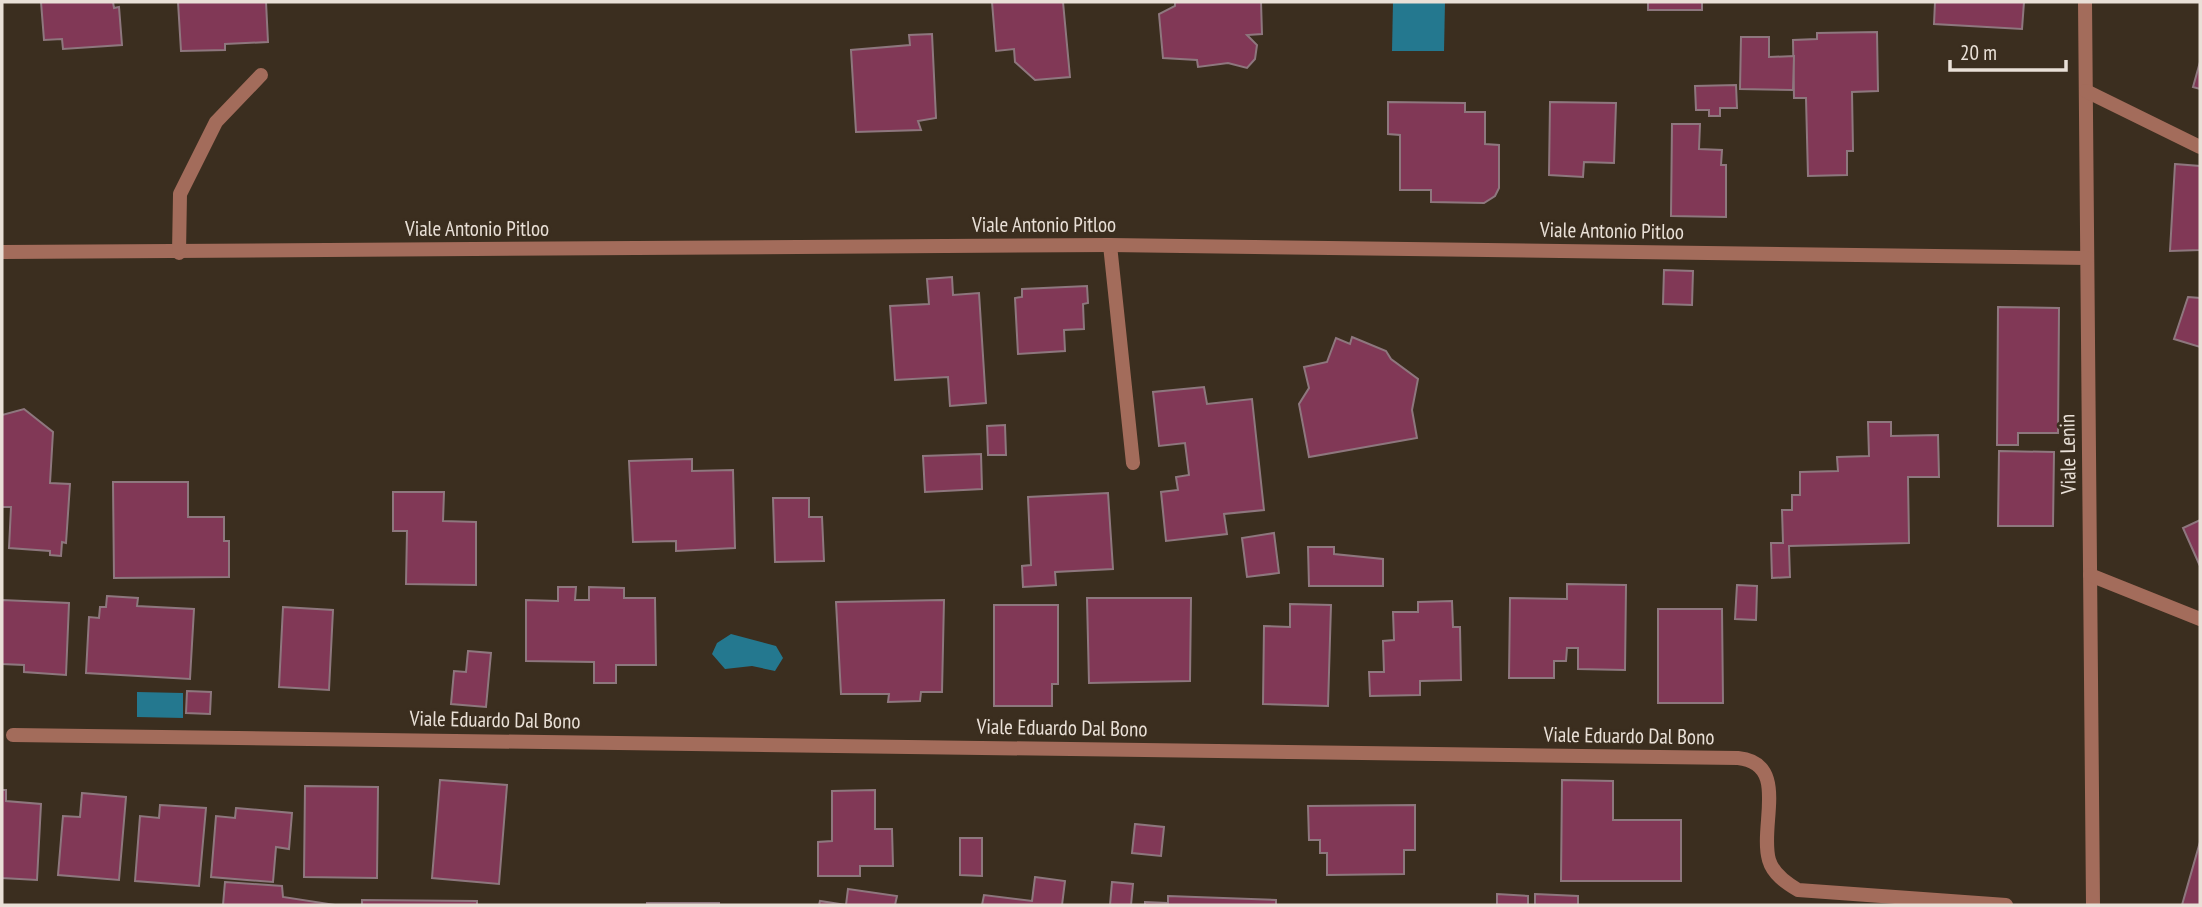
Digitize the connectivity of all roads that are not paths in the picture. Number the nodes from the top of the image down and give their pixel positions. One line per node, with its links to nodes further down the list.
1 (2085, 2): 3 (street, Viale Lenin)
2 (261, 75): 7 (street)
3 (2085, 91): 4 (street); 8 (street, Viale Lenin)
4 (2200, 147)
5 (1110, 245): 7 (street, Viale Antonio Pitloo); 8 (street, Viale Antonio Pitloo); 9 (street)
6 (2, 252): 7 (street, Viale Antonio Pitloo)
7 (179, 253)
8 (2087, 258): 10 (street, Viale Lenin)
9 (1133, 463)
10 (2090, 575): 11 (street); 14 (street, Viale Lenin)
11 (2200, 620)
12 (13, 735): 13 (street, Viale Eduardo Dal Bono)
13 (2006, 905)
14 (2093, 905)

